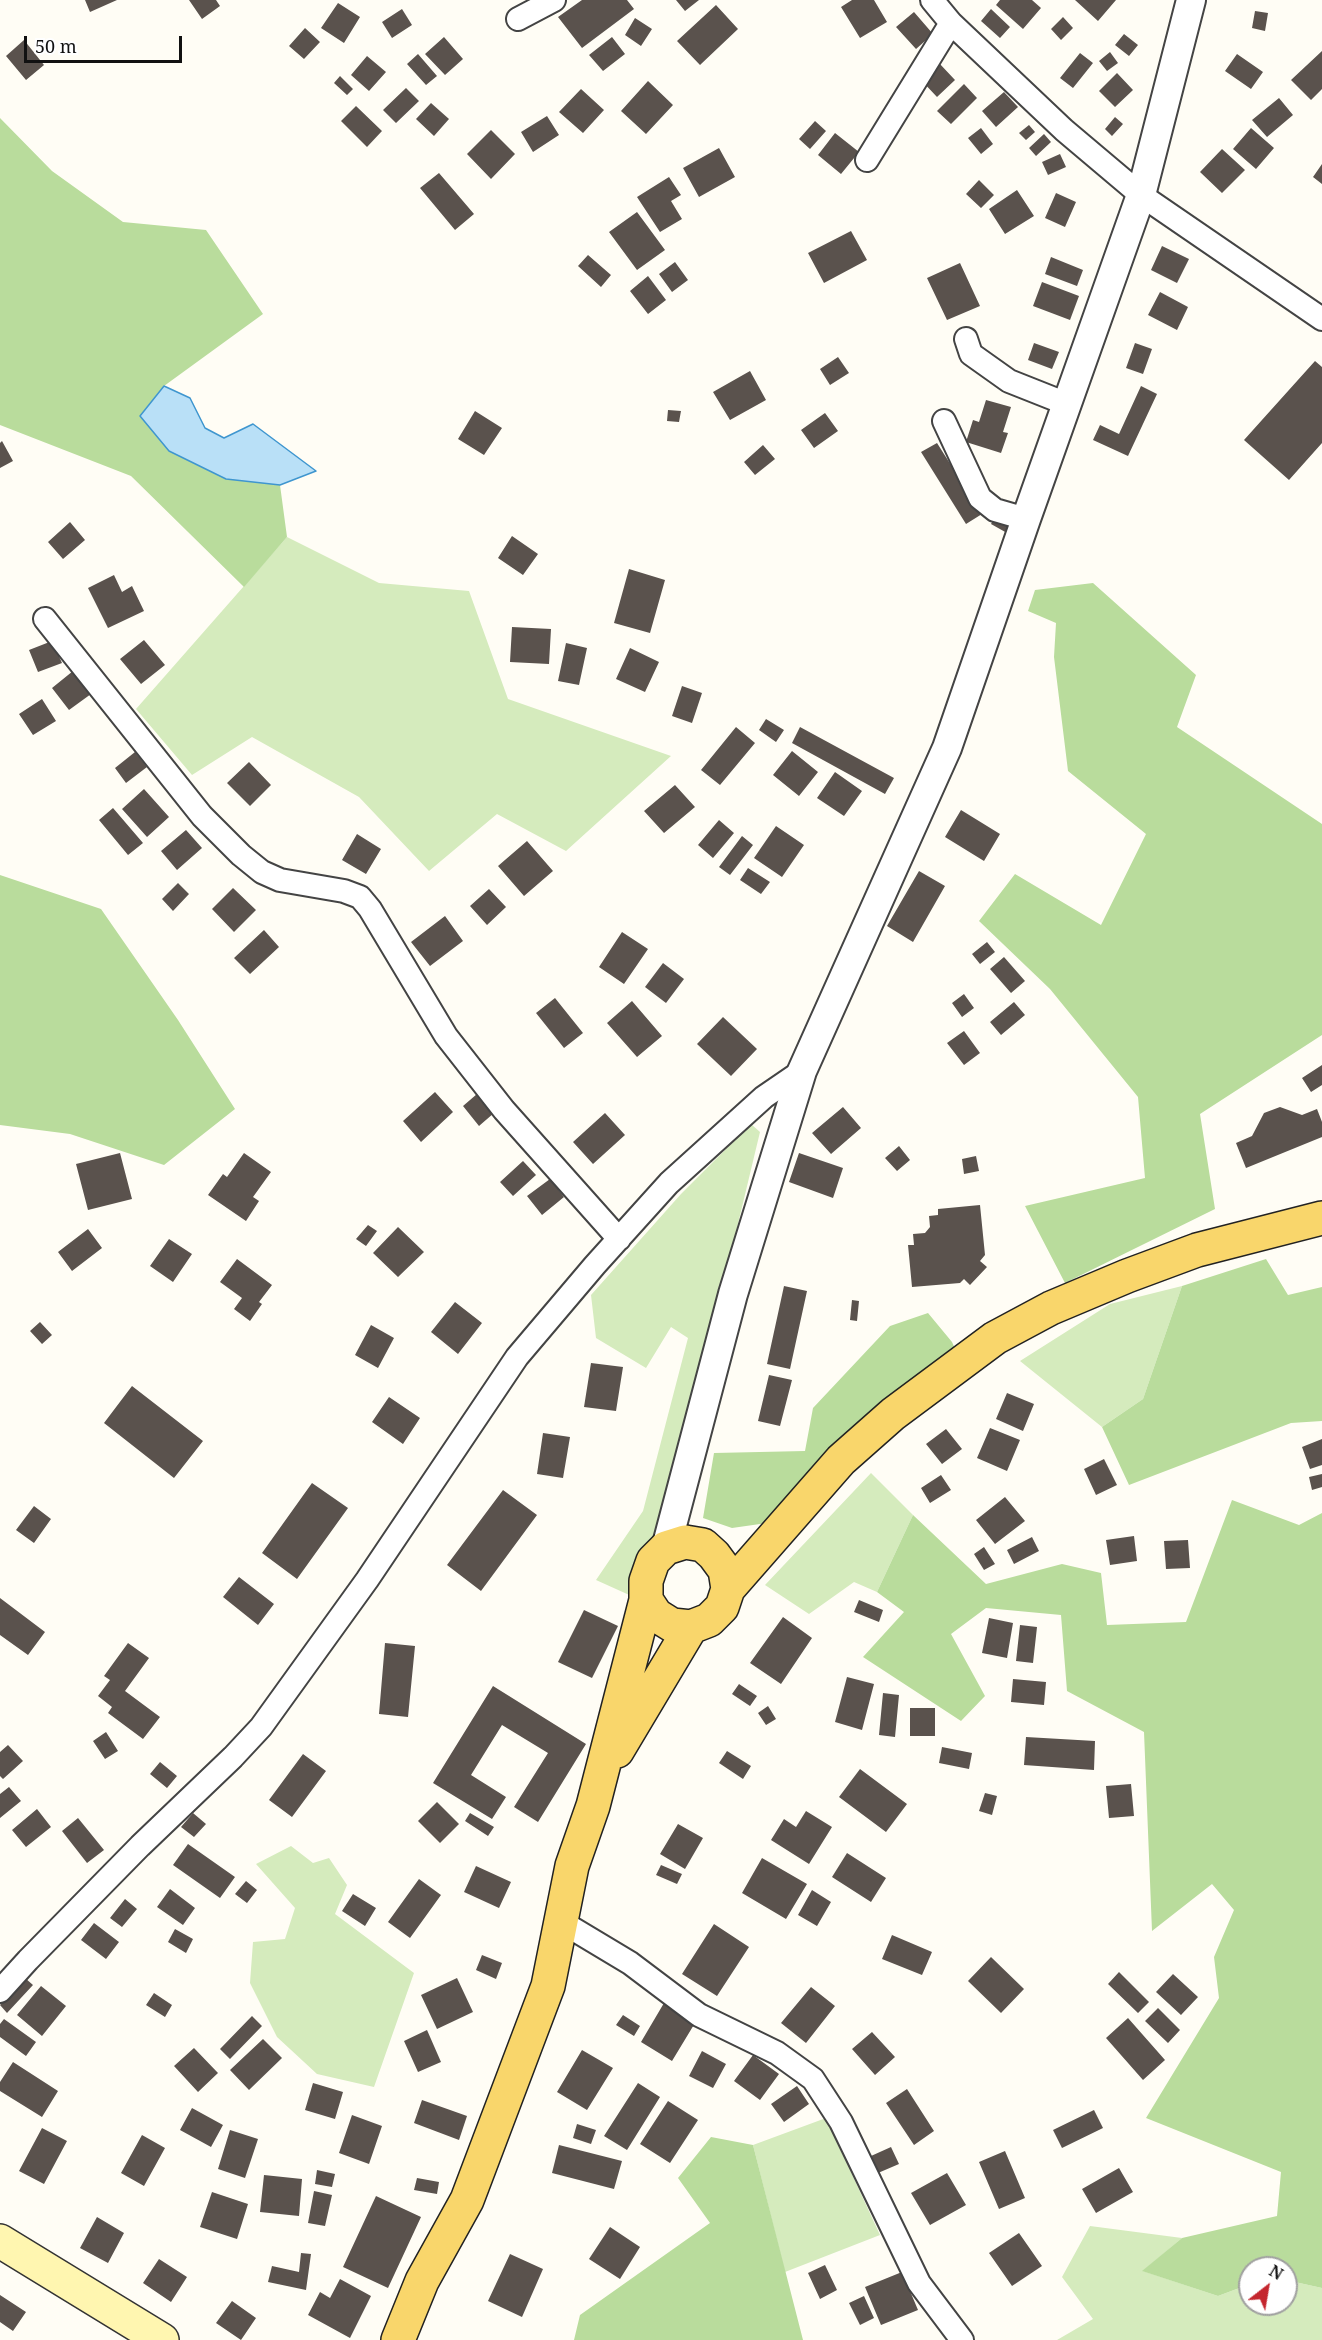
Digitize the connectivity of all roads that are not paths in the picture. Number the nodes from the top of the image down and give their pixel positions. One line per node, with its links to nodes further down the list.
1 (554, 0): 4 (street)
2 (932, 0): 5 (street)
3 (1191, 0): 7 (street)
4 (518, 19)
5 (951, 23): 6 (street); 7 (street)
6 (867, 160)
7 (1141, 195): 8 (street); 10 (street)
8 (1322, 319)
9 (966, 339): 10 (street)
10 (1067, 404): 12 (street)
11 (944, 421): 12 (street)
12 (1026, 519): 14 (street)
13 (45, 619): 16 (street)
14 (802, 1071): 16 (street); 17 (street)
15 (1322, 1218): 18 (main road)
16 (619, 1239): 23 (street)
17 (666, 1548): 18 (main road); 19 (main road)
18 (728, 1589): 20 (main road)
19 (646, 1600): 20 (main road); 21 (main road)
20 (692, 1627): 21 (main road)
21 (597, 1784): 22 (main road)
22 (560, 1922): 26 (main road); 27 (street)
23 (0, 1991)
24 (0, 2241): 25 (main road)
25 (162, 2340)
26 (398, 2340)
27 (962, 2340)

